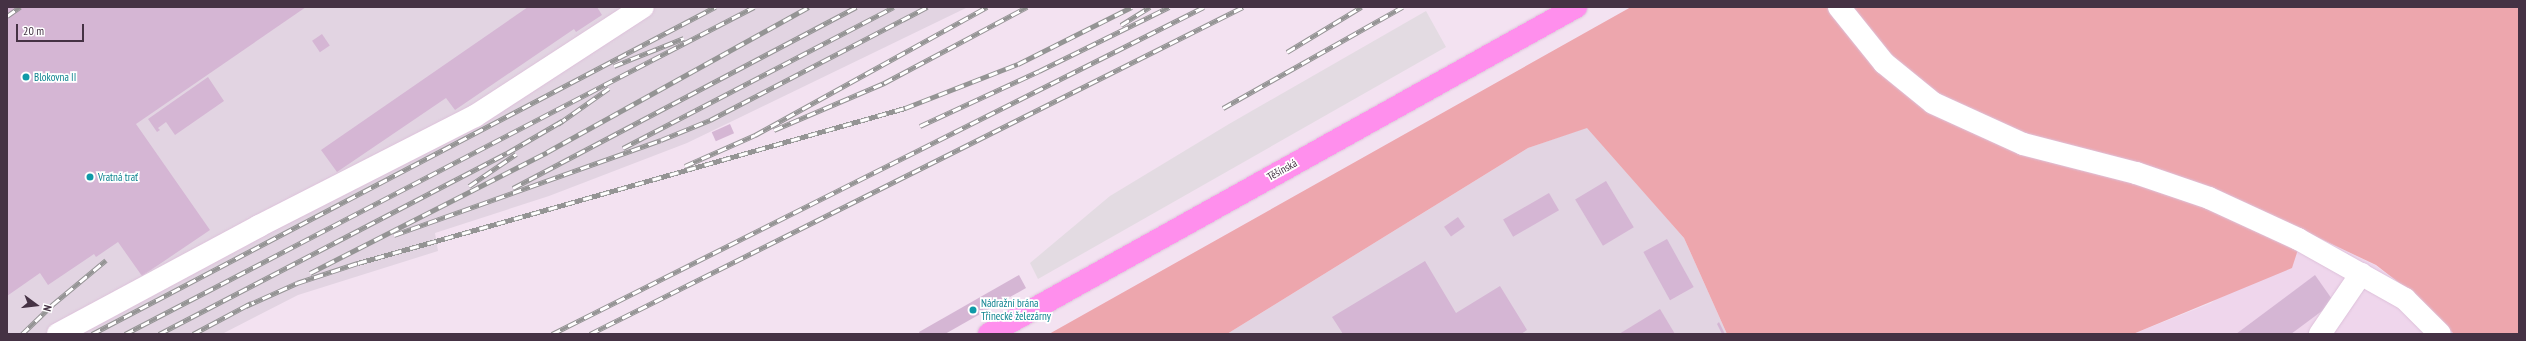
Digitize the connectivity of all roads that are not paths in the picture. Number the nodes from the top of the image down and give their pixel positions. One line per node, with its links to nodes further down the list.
1 (642, 7): 5 (street)
2 (1576, 7): 6 (main road, Těšínská)
3 (1838, 7): 4 (street)
4 (2361, 274): 7 (street); 8 (street)
5 (58, 334)
6 (989, 334)
7 (2320, 334)
8 (2440, 334)

